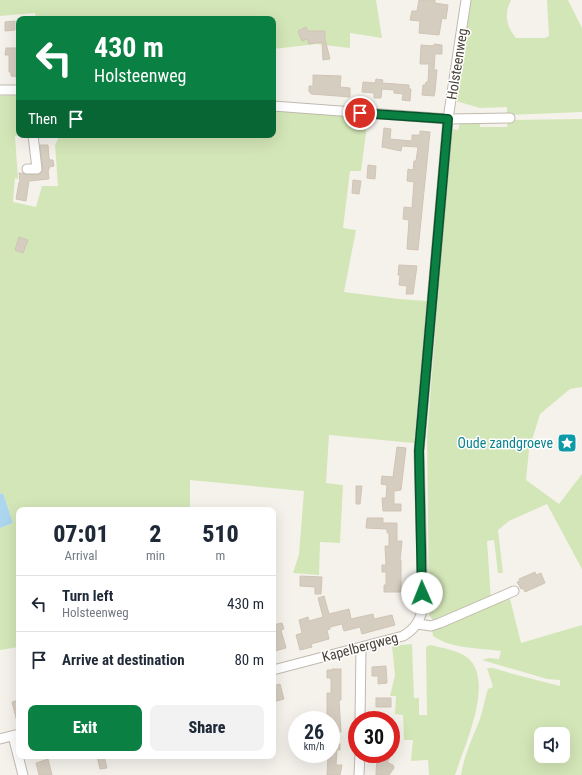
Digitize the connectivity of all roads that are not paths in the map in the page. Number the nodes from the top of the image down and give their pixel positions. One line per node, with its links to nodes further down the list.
1 (466, 0): 6 (street, Holsteenweg)
2 (0, 90): 3 (street)
3 (16, 90)
4 (276, 106): 6 (street, Holsteenweg)
5 (510, 118): 6 (street)
6 (448, 119): 10 (street)
7 (33, 138): 8 (street)
8 (27, 169)
9 (514, 591): 10 (street)
10 (418, 624): 11 (street, Kapelbergweg)
11 (361, 648): 12 (street, Kapelbergweg); 13 (street)
12 (276, 669)
13 (360, 711)
14 (16, 735): 15 (street)
15 (0, 739)
16 (20, 759): 18 (street)
17 (360, 763): 19 (street)
18 (22, 775)
19 (359, 775)

